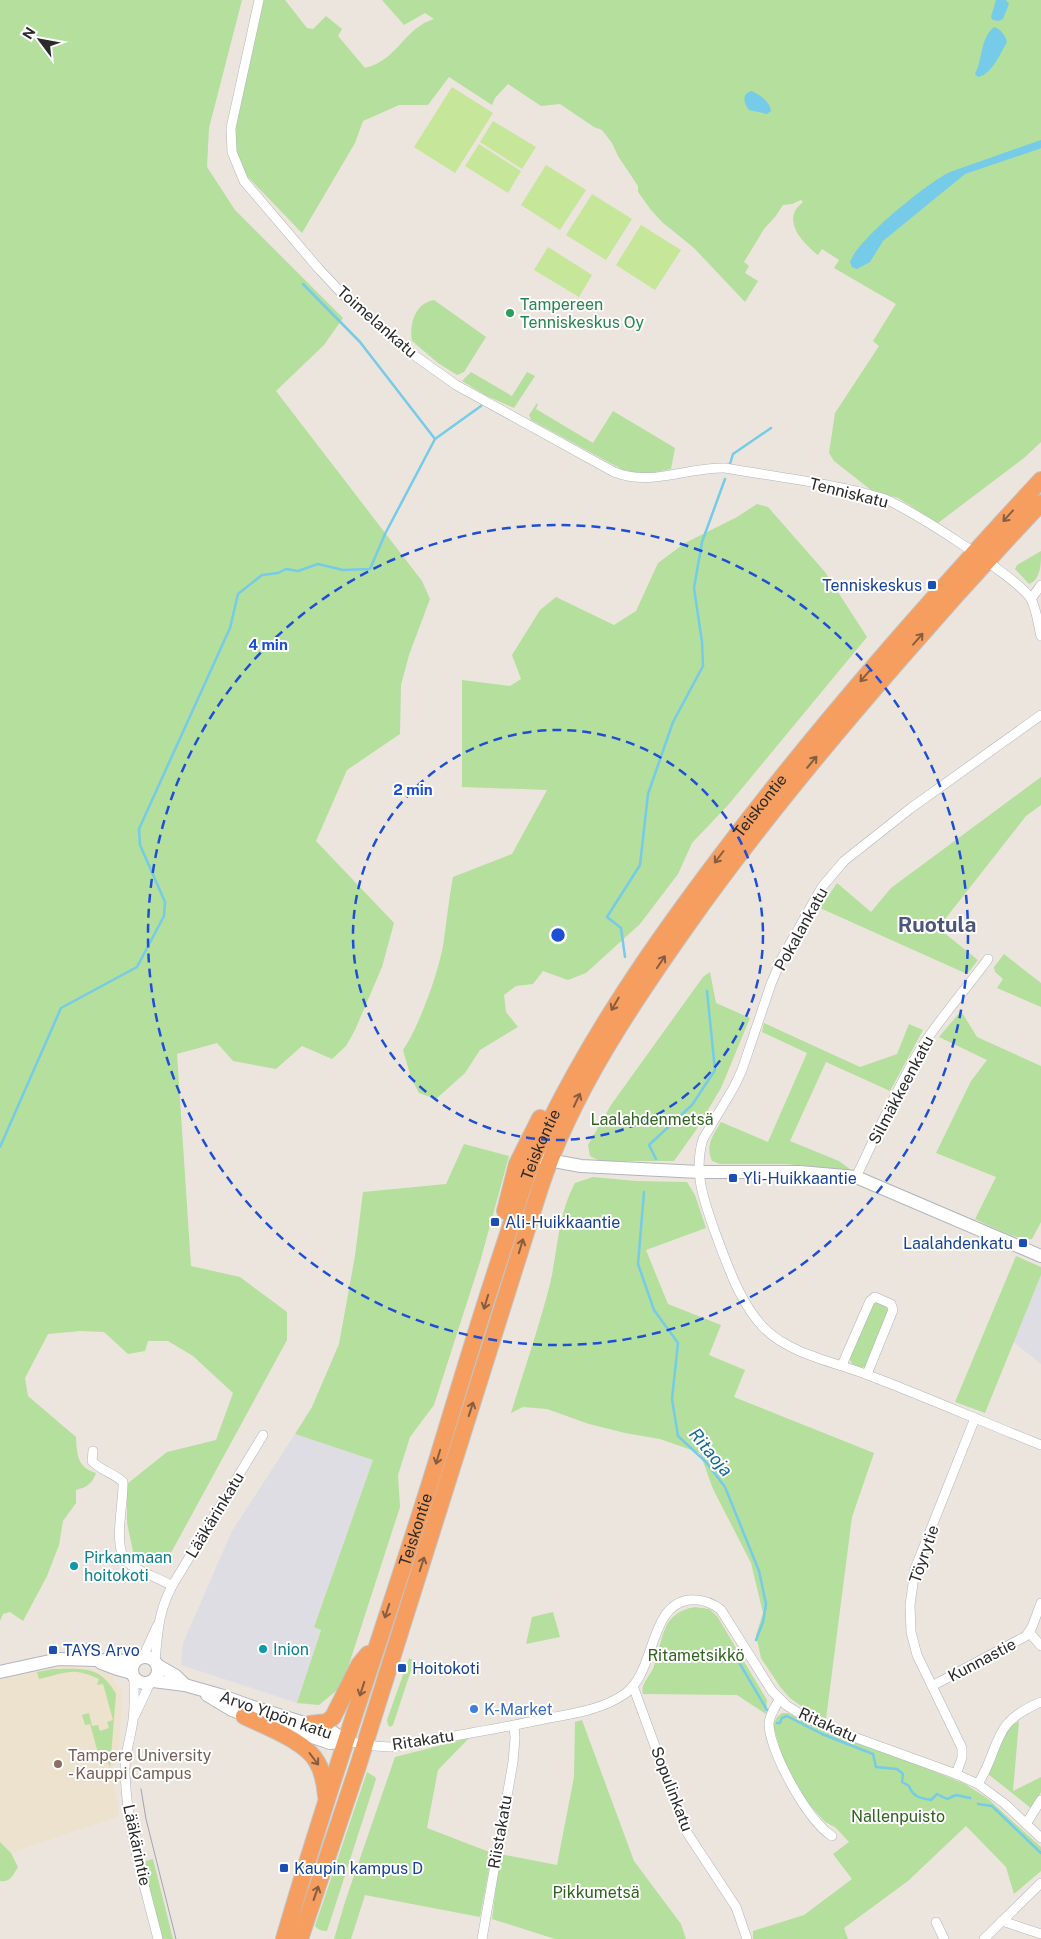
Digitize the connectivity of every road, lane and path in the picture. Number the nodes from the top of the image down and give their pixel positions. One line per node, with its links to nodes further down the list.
1 (260, 0): 2 (street, Toimelankatu)
2 (711, 467): 5 (street, Tenniskatu)
3 (1041, 480): 5 (highway, Teiskontie, one-way to 5)
4 (1041, 503): 5 (highway, Teiskontie)
5 (981, 557): 7 (street, Tenniskatu); 11 (highway, Teiskontie, one-way to 11); 13 (highway, Teiskontie, one-way to 5)
6 (1041, 585): 7 (street)
7 (1031, 599): 8 (street)
8 (1041, 636)
9 (1041, 715): 14 (street, Pokalankatu)
10 (988, 959): 15 (street, Silmäkkeenkatu)
11 (577, 1070): 12 (highway, Teiskontie); 17 (highway)
12 (534, 1156): 13 (street); 17 (highway, Teiskontie)
13 (550, 1161): 14 (street); 43 (highway, Teiskontie, one-way to 13)
14 (699, 1172): 15 (street); 18 (street)
15 (856, 1178): 16 (street)
16 (1040, 1253)
17 (501, 1255): 27 (highway, Teiskontie, one-way to 27)
18 (842, 1365): 19 (street); 19 (street)
19 (867, 1374): 20 (street)
20 (975, 1418): 22 (street); 34 (street, Töyrytie)
21 (263, 1435): 24 (street, Lääkärinkatu)
22 (1041, 1445)
23 (93, 1451): 24 (street)
24 (172, 1586): 29 (street, Lääkärinkatu)
25 (1041, 1603): 26 (street, Kunnastie)
26 (1030, 1633): 28 (street); 34 (street, Kunnastie)
27 (377, 1643): 40 (highway); 42 (highway, Teiskontie, one-way to 42)
28 (1041, 1646)
29 (143, 1665): 30 (street, Arvo Ylpön katu); 31 (street); 31 (street, Arvo Ylpön katu); 32 (street, Arvo Ylpön katu); 39 (street, Lääkärintie)
30 (0, 1672)
31 (152, 1682): 32 (street, Arvo Ylpön katu); 39 (street, Lääkärintie)
32 (185, 1685): 35 (street, Arvo Ylpön katu)
33 (633, 1686): 36 (street, Ritakatu); 41 (street, Ritakatu); 59 (street, Sopulinkatu)
34 (932, 1686): 44 (street, Töyrytie)
35 (199, 1690): 38 (street, Arvo Ylpön katu); 40 (street, Arvo Ylpön katu)
36 (779, 1700): 44 (street, Ritakatu); 49 (street)
37 (1041, 1702): 45 (street)
38 (244, 1716): 42 (street, Arvo Ylpön katu); 47 (highway, one-way to 47)
39 (133, 1720): 55 (street, Lääkärintie)
40 (310, 1724): 42 (street, Arvo Ylpön katu)
41 (514, 1725): 43 (street, Ritakatu); 58 (street, Riistakatu)
42 (345, 1741): 43 (street, Ritakatu); 47 (highway, Teiskontie)
43 (365, 1744): 57 (highway, Teiskontie, one-way to 43)
44 (956, 1774): 45 (street, Ritakatu)
45 (978, 1784): 48 (street, Ritakatu)
46 (1041, 1800): 48 (street)
47 (326, 1801): 56 (highway, Teiskontie)
48 (1026, 1824): 50 (street, Ritakatu)
49 (832, 1836)
50 (1041, 1838)
51 (1041, 1883): 52 (street)
52 (1002, 1921): 54 (street); 61 (street)
53 (936, 1922): 60 (street)
54 (1041, 1934)
55 (158, 1939)
56 (284, 1939)
57 (300, 1939)
58 (482, 1939)
59 (747, 1939)
60 (944, 1939)
61 (984, 1939)

